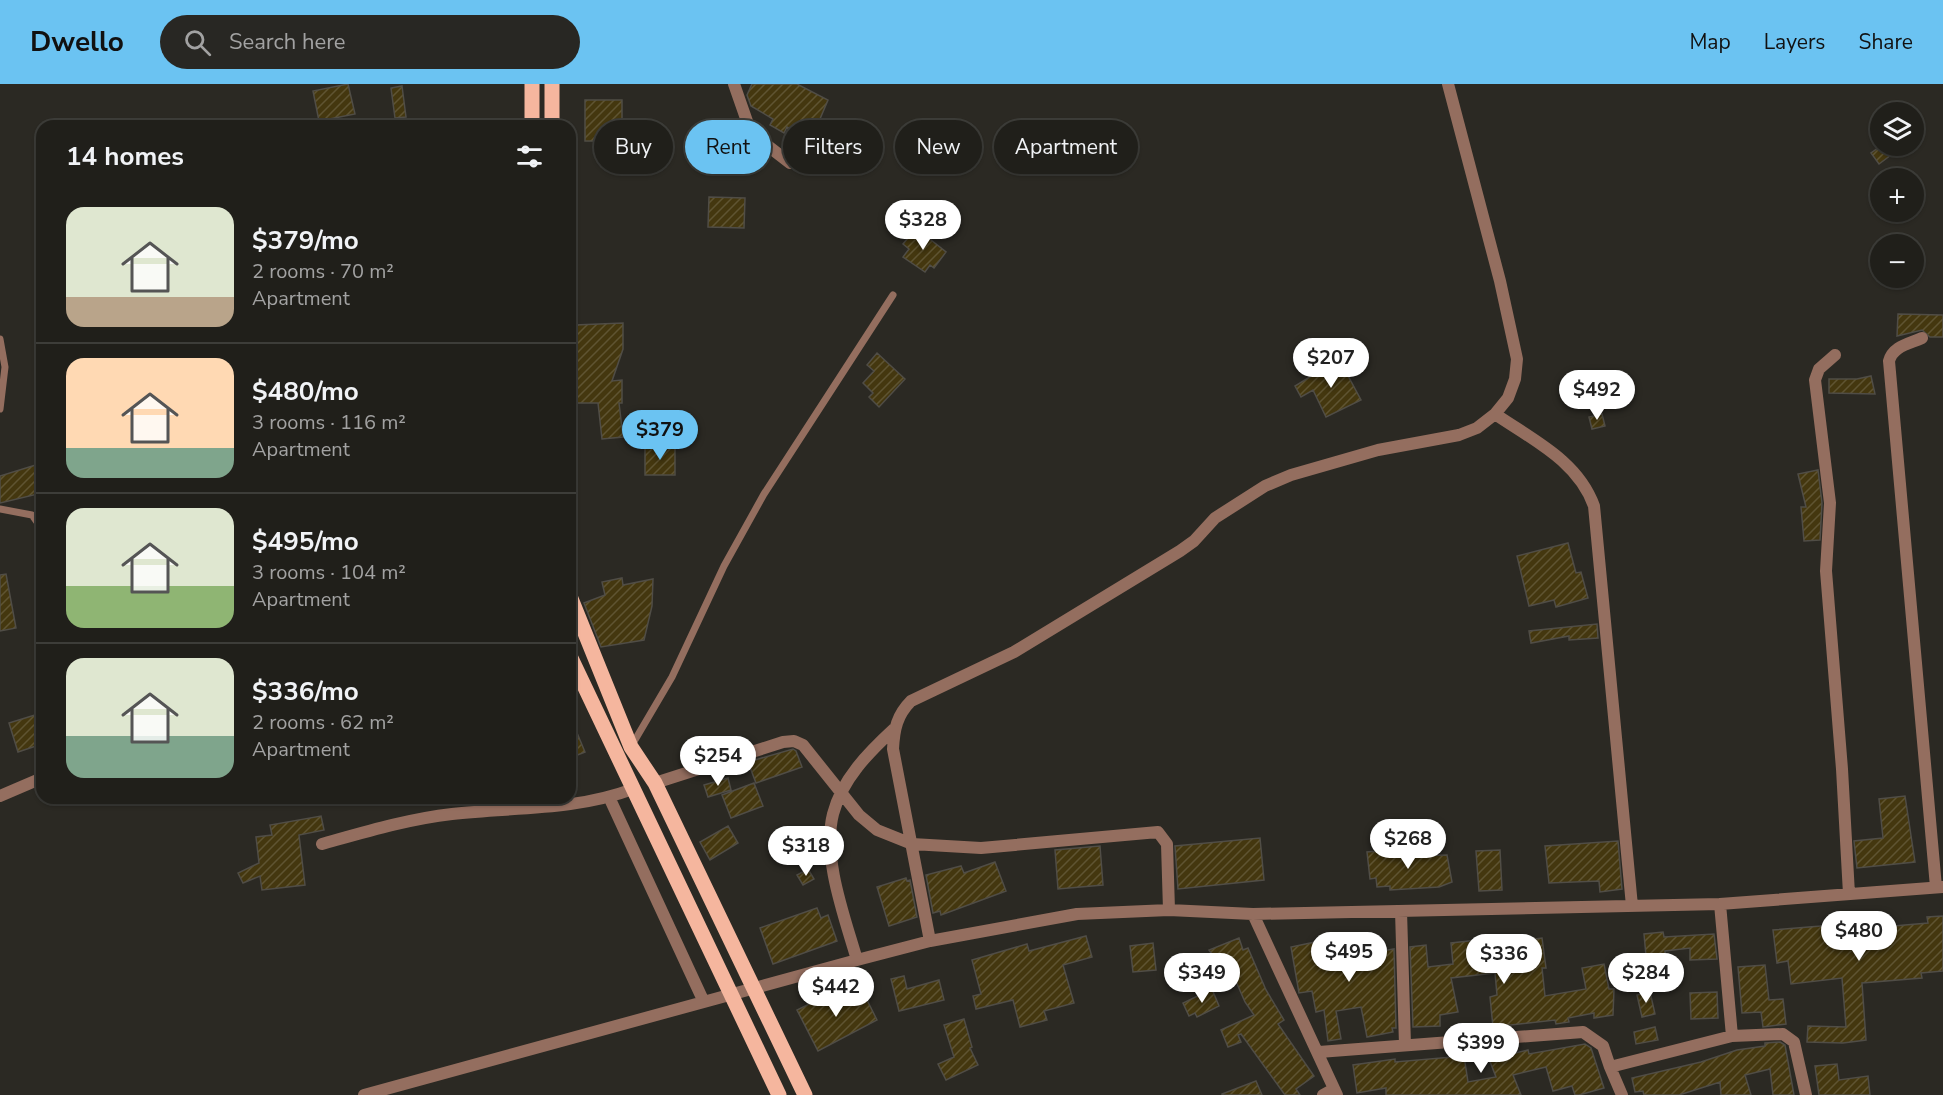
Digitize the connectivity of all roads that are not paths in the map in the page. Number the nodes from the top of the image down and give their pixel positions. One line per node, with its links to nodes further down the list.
1 (532, 84): 5 (main road)
2 (552, 84): 6 (main road)
3 (734, 84): 7 (street)
4 (1448, 84): 13 (street)
5 (532, 120)
6 (552, 120)
7 (783, 158)
8 (893, 295): 19 (lane)
9 (1922, 338): 30 (street)
10 (0, 339): 12 (lane)
11 (1836, 355): 31 (street)
12 (0, 409)
13 (1495, 414): 18 (street); 33 (street)
14 (0, 509): 15 (lane)
15 (36, 521)
16 (576, 611): 19 (main road)
17 (576, 669): 22 (main road)
18 (894, 729): 23 (street); 29 (street)
19 (631, 747): 21 (main road)
20 (36, 781): 24 (street)
21 (655, 783): 23 (street); 39 (main road)
22 (633, 789): 25 (street); 40 (main road)
23 (842, 794): 29 (street); 38 (street)
24 (0, 796)
25 (609, 798): 26 (street); 41 (street)
26 (576, 803)
27 (570, 804): 28 (street)
28 (322, 844)
29 (912, 844): 34 (street); 37 (street)
30 (1939, 887): 31 (street)
31 (1849, 894): 32 (street)
32 (1720, 904): 33 (street); 42 (street)
33 (1632, 906): 35 (street)
34 (1169, 910): 36 (street); 37 (street)
35 (1401, 911): 36 (street); 43 (street)
36 (1253, 914): 44 (street)
37 (930, 941): 38 (street)
38 (856, 960): 39 (street)
39 (751, 987): 40 (street); 49 (main road)
40 (730, 993): 41 (street); 48 (main road)
41 (703, 1000): 47 (street)
42 (1732, 1036): 45 (street); 52 (street)
43 (1405, 1046): 44 (street); 45 (street)
44 (1319, 1052): 46 (street)
45 (1610, 1067): 51 (street)
46 (1336, 1092): 50 (street)
47 (364, 1095)
48 (780, 1095)
49 (805, 1095)
50 (1323, 1095)
51 (1622, 1095)
52 (1806, 1095)

